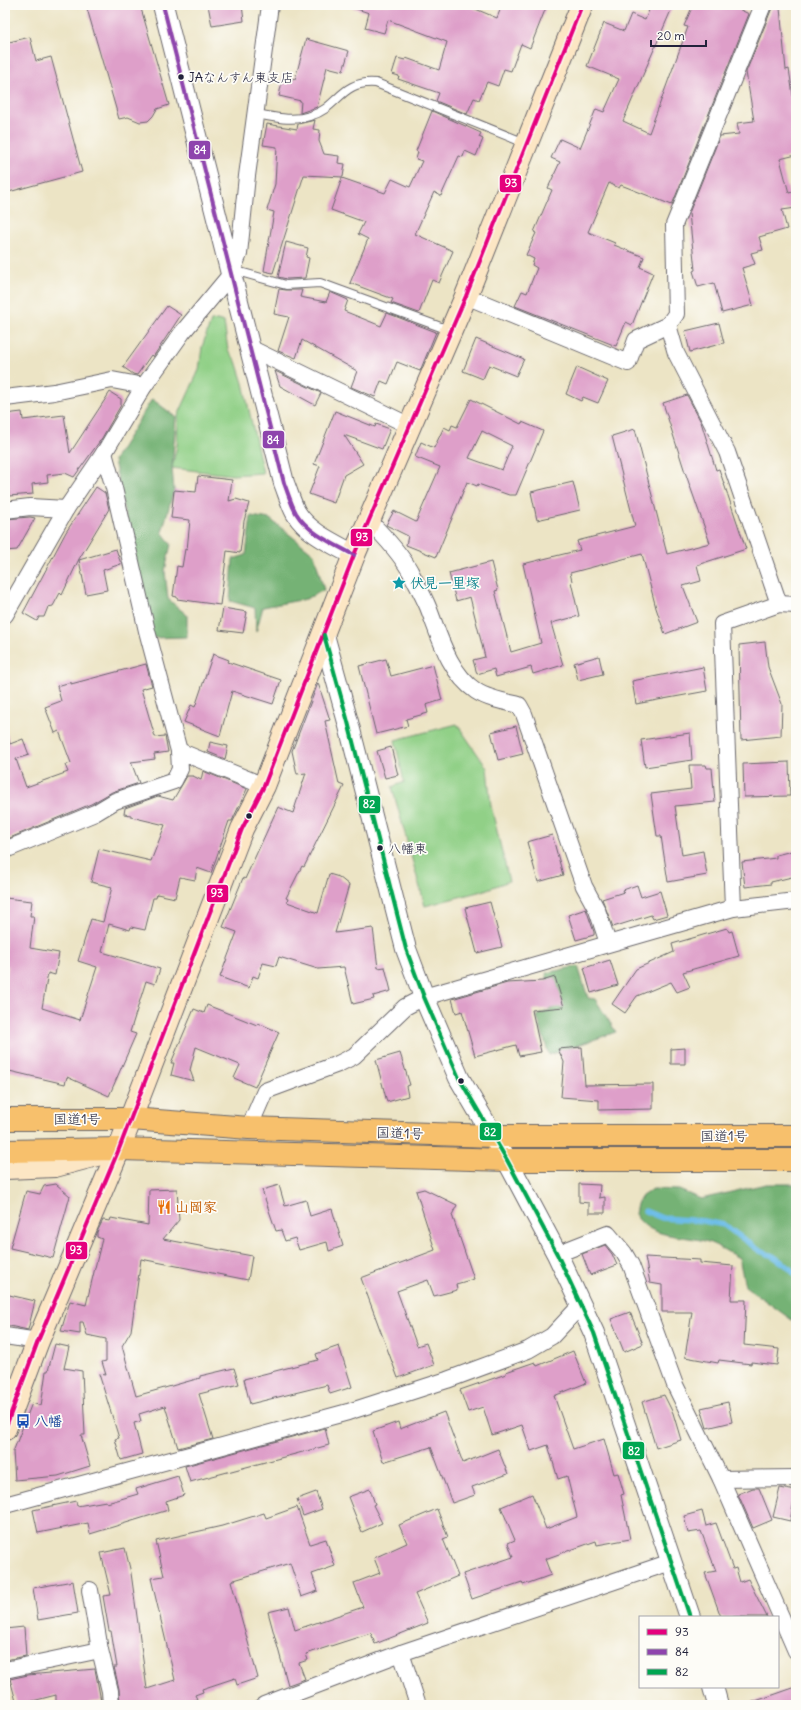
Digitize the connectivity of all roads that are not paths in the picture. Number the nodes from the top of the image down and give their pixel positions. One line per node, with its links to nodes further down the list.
1 (163, 5): 7 (street)
2 (270, 5): 5 (street)
3 (582, 5): 6 (main road)
4 (763, 5): 9 (street)
5 (256, 114): 6 (lane); 7 (street)
6 (527, 143): 8 (main road)
7 (232, 272): 10 (lane); 11 (street); 12 (street)
8 (466, 296): 9 (street); 10 (main road)
9 (668, 325): 20 (street)
10 (451, 331): 14 (main road)
11 (250, 348): 14 (street); 19 (street)
12 (144, 386): 13 (street); 15 (street)
13 (5, 398)
14 (410, 426): 18 (main road)
15 (104, 453): 16 (street); 24 (street)
16 (66, 509): 17 (street); 22 (street)
17 (5, 510)
18 (370, 522): 19 (main road); 29 (street)
19 (354, 555): 23 (main road)
20 (779, 604): 21 (street); 28 (street)
21 (796, 605)
22 (5, 615)
23 (324, 635): 25 (main road); 30 (street)
24 (179, 751): 25 (street); 26 (street)
25 (264, 786): 32 (main road)
26 (5, 850)
27 (796, 901): 28 (street)
28 (733, 908): 29 (street)
29 (608, 943): 30 (street)
30 (424, 997): 33 (street); 34 (street)
31 (5, 1119): 32 (highway, 国道1号)
32 (131, 1119): 33 (highway, 国道1号); 36 (main road)
33 (250, 1128): 34 (highway, 国道1号)
34 (493, 1136): 35 (highway, 国道1号); 38 (street)
35 (796, 1136)
36 (119, 1149): 37 (highway, 国道1号); 38 (highway, 国道1号); 40 (main road); 44 (main road)
37 (5, 1151)
38 (507, 1160): 39 (highway, 国道1号); 41 (street)
39 (796, 1160)
40 (5, 1168)
41 (557, 1254): 42 (street); 47 (street)
42 (581, 1305): 48 (street); 49 (street)
43 (5, 1336): 44 (street)
44 (38, 1341): 45 (main road)
45 (5, 1429)
46 (796, 1478): 47 (street)
47 (721, 1479): 53 (street)
48 (5, 1504)
49 (671, 1562): 51 (street); 54 (street)
50 (90, 1590): 52 (street)
51 (690, 1616)
52 (100, 1650): 55 (street); 57 (street)
53 (796, 1651)
54 (401, 1653): 58 (street); 59 (street)
55 (5, 1670)
56 (712, 1688): 60 (street)
57 (111, 1705)
58 (264, 1705)
59 (418, 1705)
60 (718, 1705)

